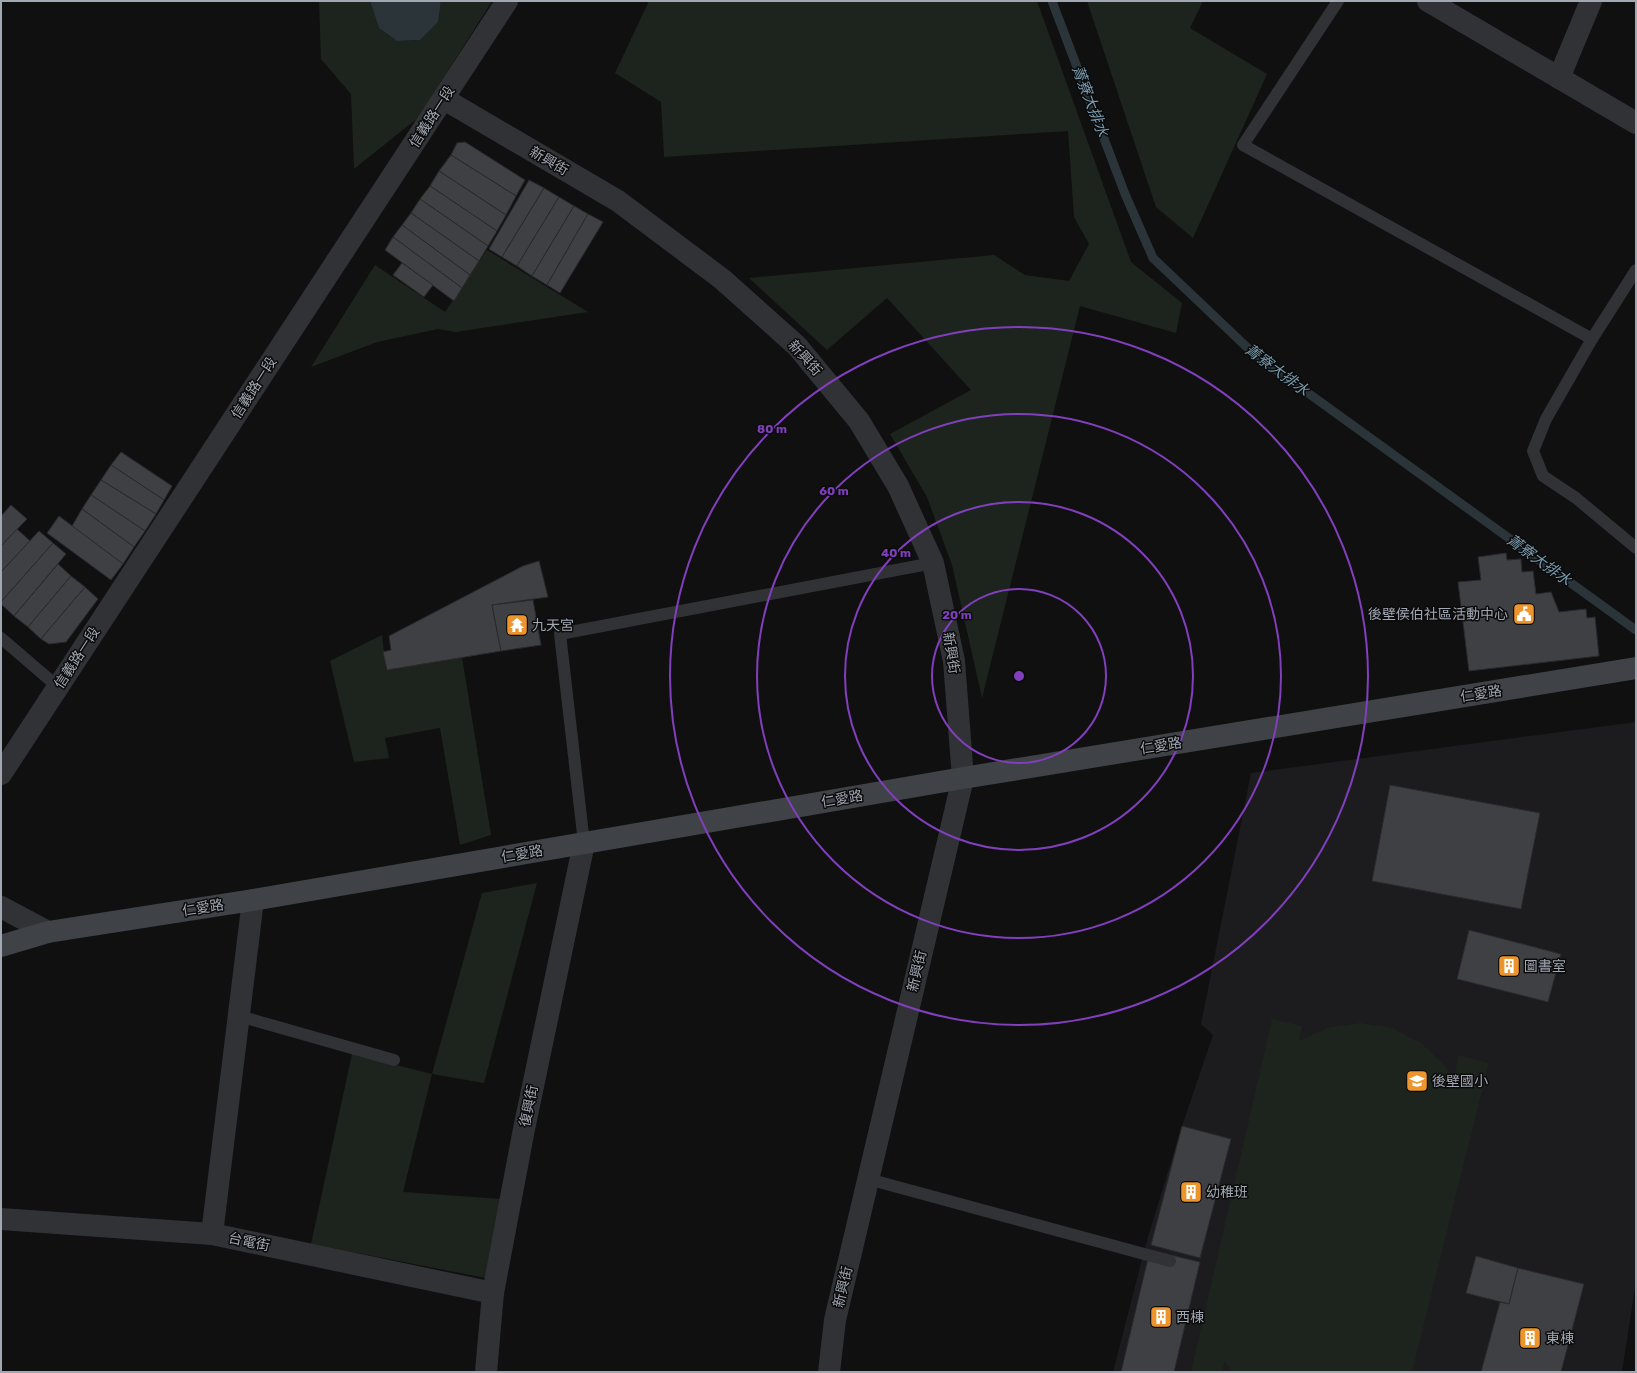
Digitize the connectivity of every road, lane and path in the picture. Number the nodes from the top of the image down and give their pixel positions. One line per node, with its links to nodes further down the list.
1 (508, 1): 6 (street, 信義路一段)
2 (1338, 1): 9 (lane)
3 (1428, 1): 5 (street)
4 (1591, 1): 5 (street)
5 (1559, 78): 7 (street)
6 (444, 99): 11 (street, 新興街); 14 (street, 信義路一段)
7 (1636, 123)
8 (1636, 270): 9 (lane)
9 (1592, 338): 10 (lane)
10 (1636, 548)
11 (933, 563): 16 (street, 新興街); 17 (lane)
12 (1, 638): 14 (lane)
13 (1636, 668): 16 (street, 仁愛路)
14 (58, 687): 15 (street, 信義路一段)
15 (1, 774)
16 (963, 778): 17 (street, 仁愛路); 24 (street, 新興街)
17 (584, 843): 18 (street, 仁愛路); 28 (street, 復興街)
18 (253, 900): 20 (street, 仁愛路); 22 (street)
19 (1, 907): 20 (street)
20 (48, 932): 21 (street, 仁愛路)
21 (1, 946)
22 (239, 1016): 23 (lane); 26 (street)
23 (394, 1060)
24 (868, 1179): 27 (lane); 30 (street, 新興街)
25 (1, 1219): 26 (street, 台電街)
26 (212, 1234): 28 (street, 台電街)
27 (1170, 1261)
28 (494, 1293): 29 (street, 復興街)
29 (486, 1372)
30 (829, 1372)

